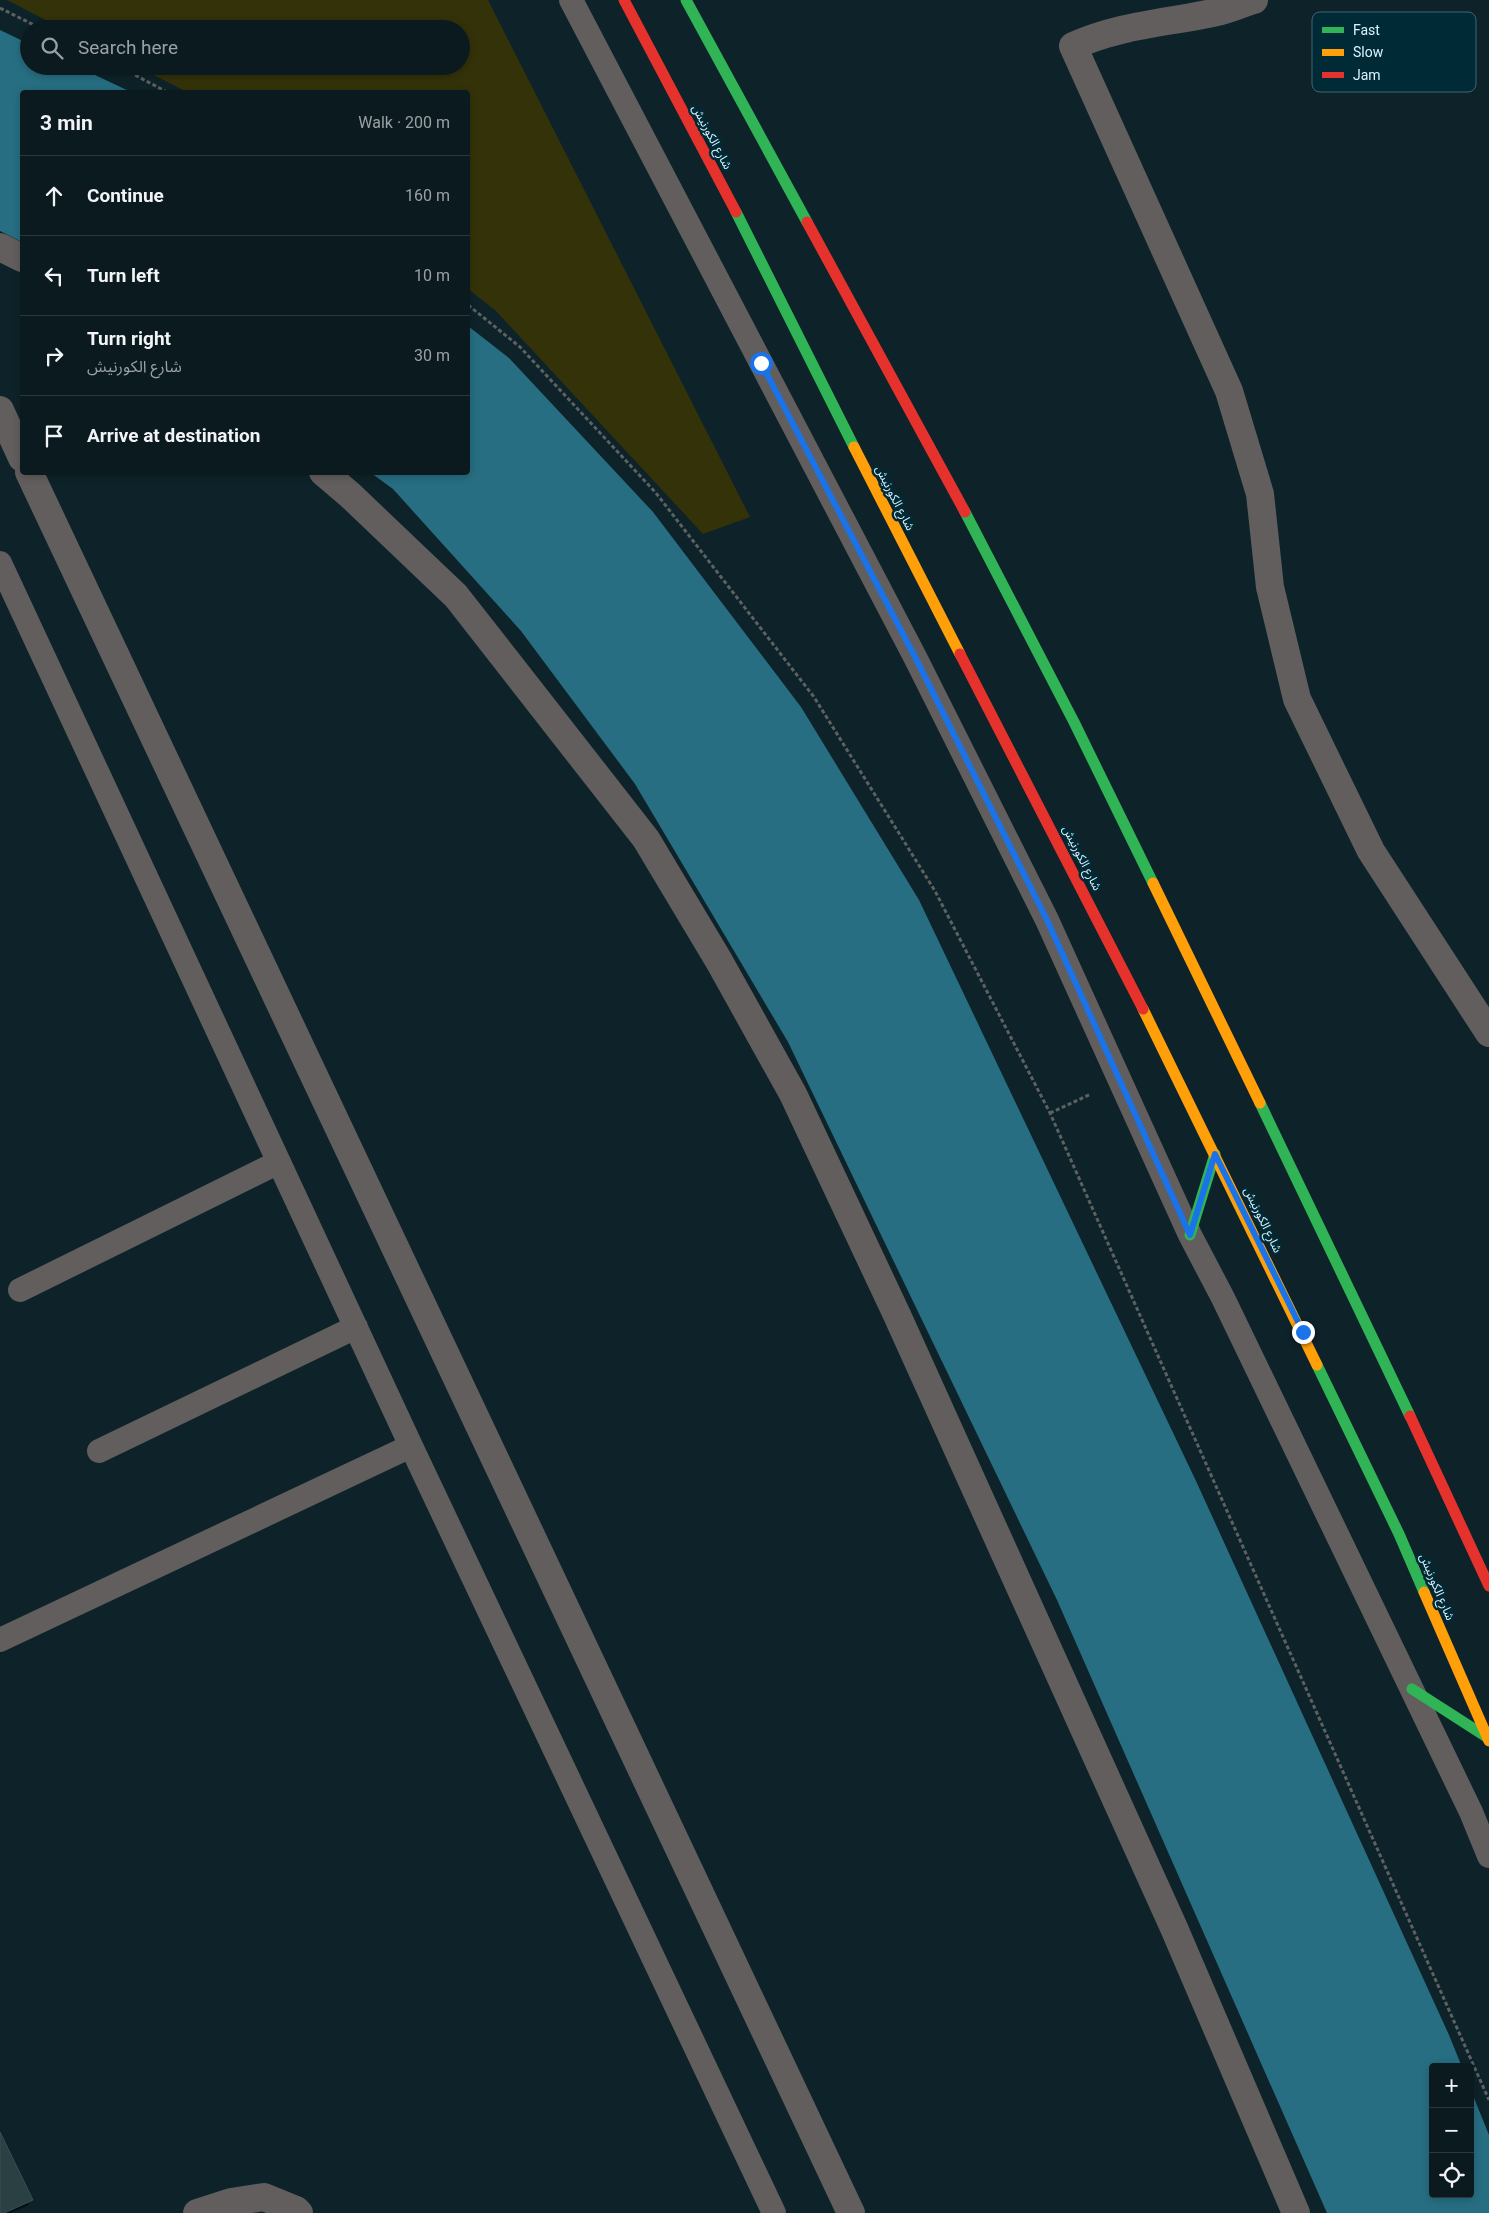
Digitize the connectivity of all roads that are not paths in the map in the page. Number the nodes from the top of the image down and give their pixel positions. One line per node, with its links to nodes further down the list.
1 (571, 0): 15 (lane)
2 (624, 0): 13 (main road, شارع الكورنيش)
3 (686, 0): 20 (main road)
4 (1254, 0): 12 (street)
5 (0, 247): 6 (street)
6 (20, 257)
7 (0, 410): 8 (street)
8 (20, 454)
9 (30, 475): 28 (street)
10 (327, 475): 29 (street)
11 (0, 563): 14 (lane)
12 (1489, 1033)
13 (1215, 1154): 15 (main road); 23 (main road, شارع الكورنيش)
14 (279, 1162): 16 (lane); 17 (lane)
15 (1190, 1235): 22 (lane)
16 (20, 1290)
17 (356, 1327): 18 (lane); 19 (lane)
18 (411, 1446): 21 (lane); 27 (lane)
19 (99, 1451)
20 (1489, 1586)
21 (0, 1640)
22 (1412, 1689): 23 (main road); 24 (lane)
23 (1488, 1740)
24 (1489, 1856)
25 (197, 2213): 26 (street)
26 (299, 2213)
27 (774, 2213)
28 (851, 2213)
29 (1296, 2213)

